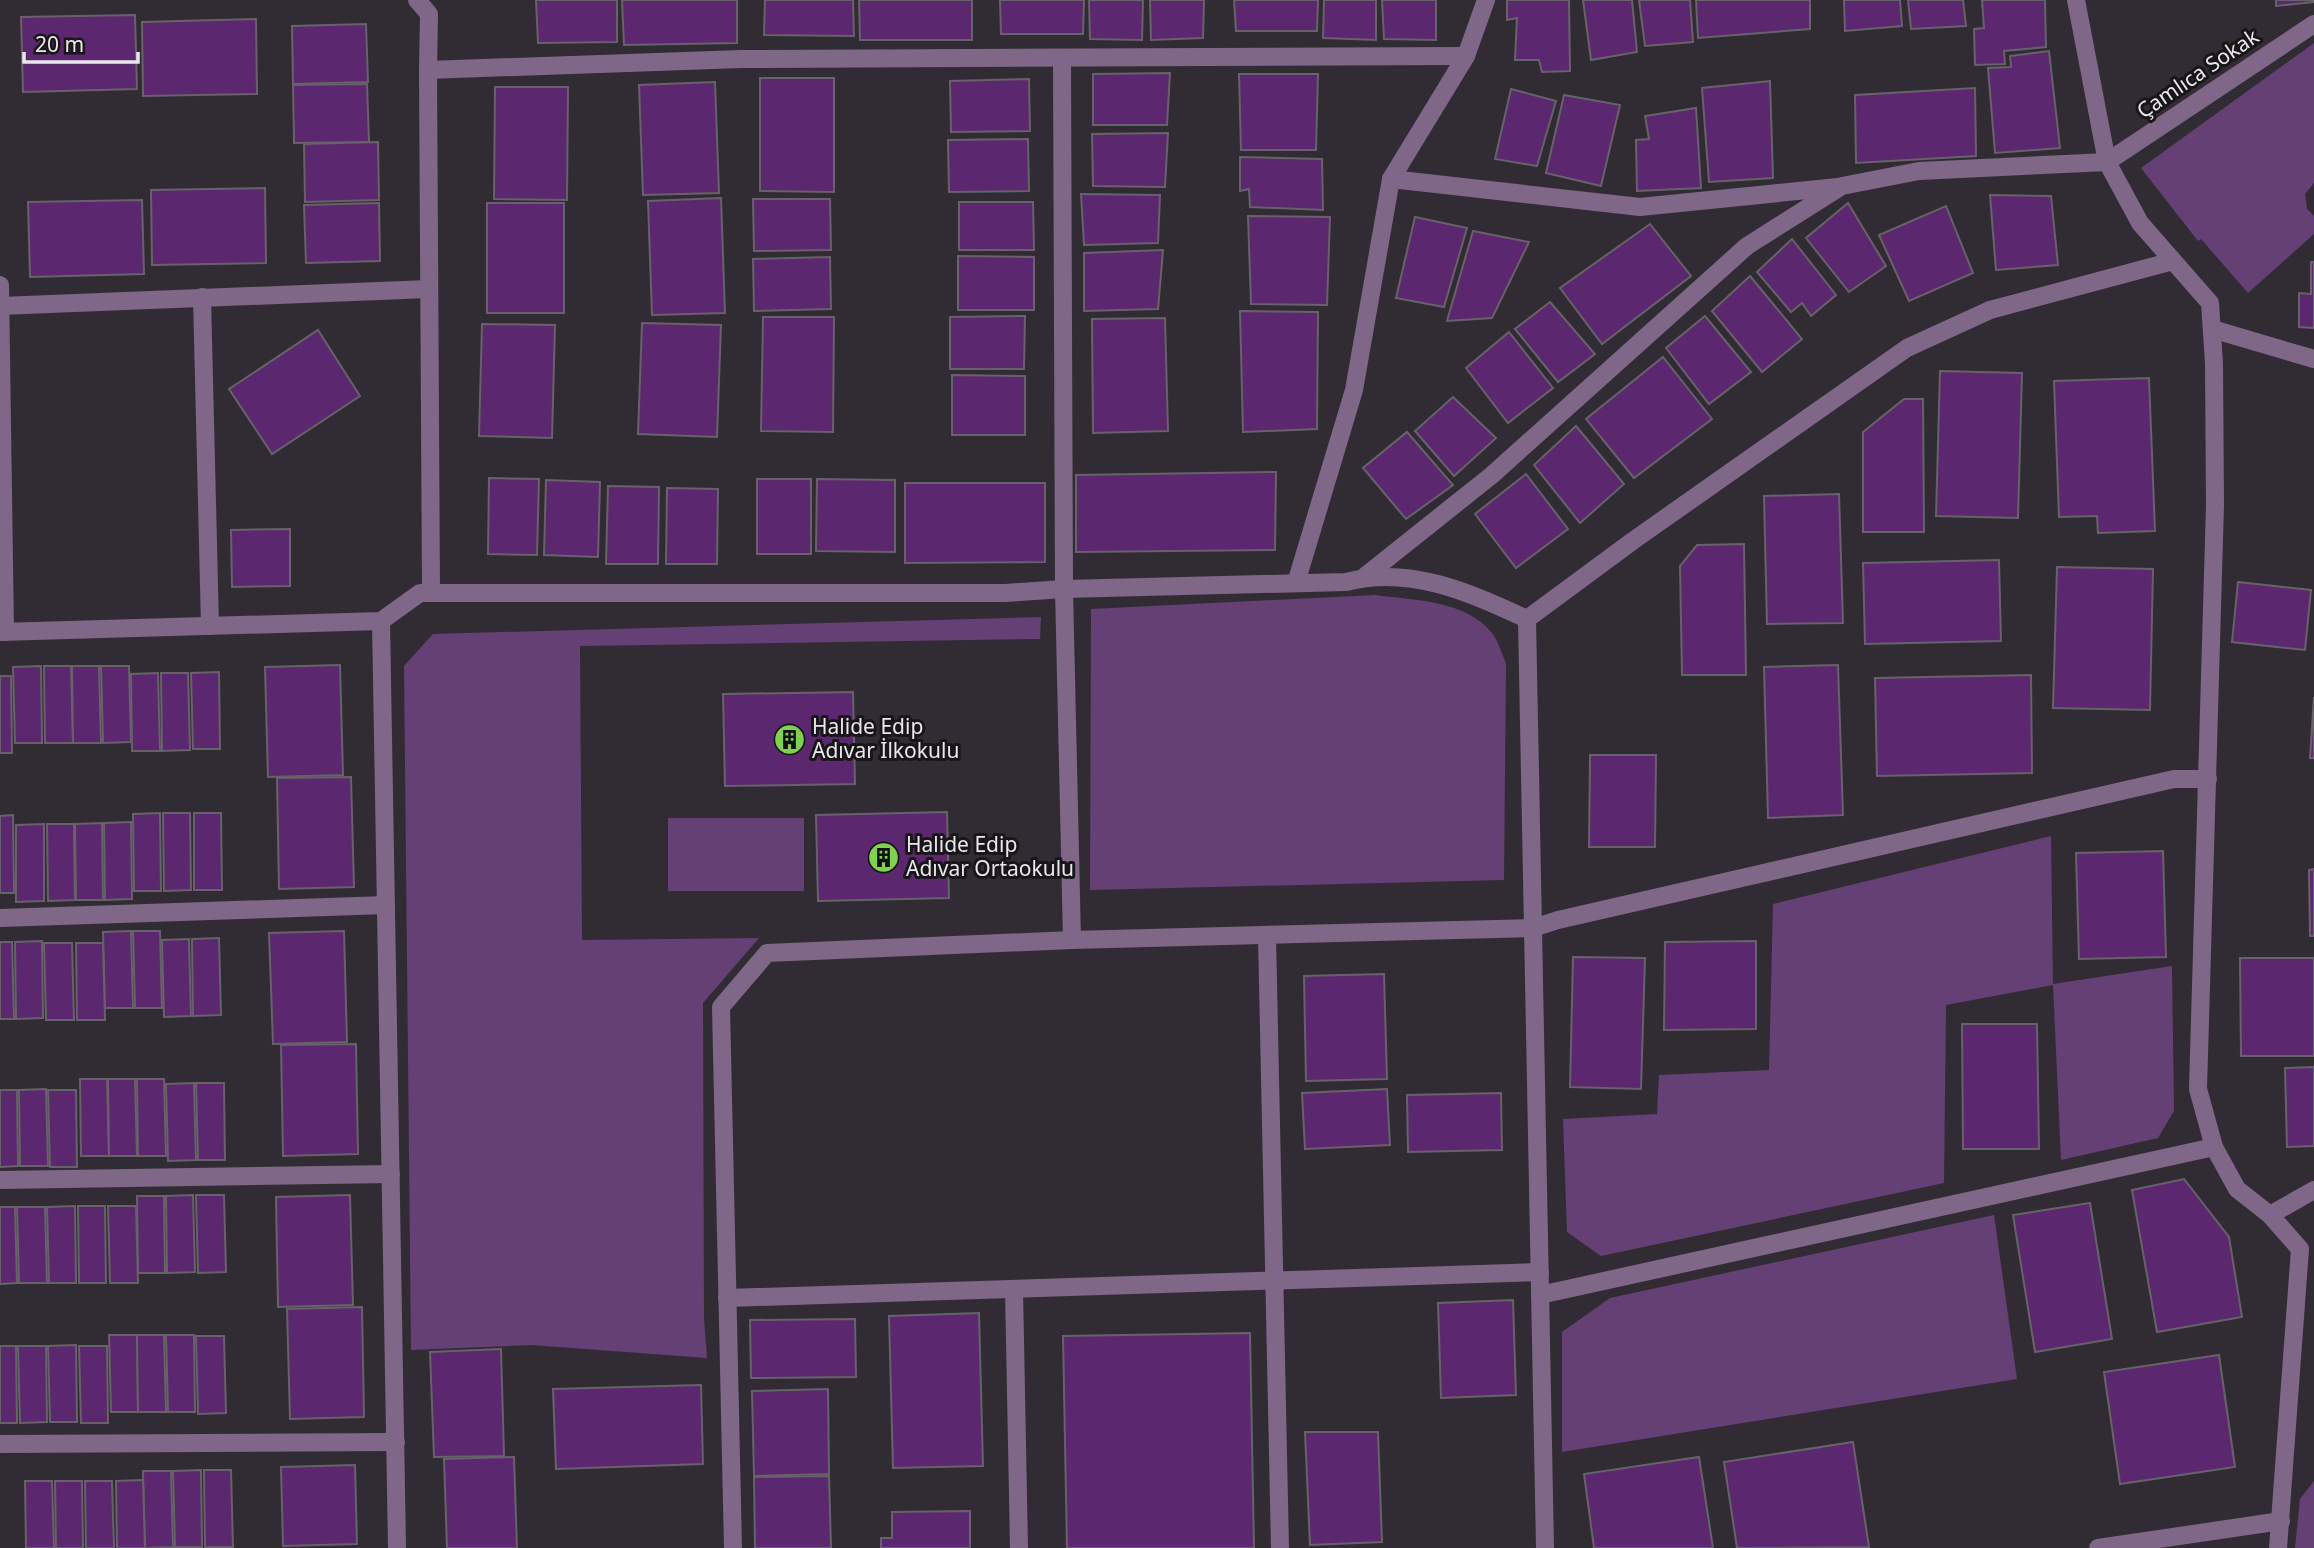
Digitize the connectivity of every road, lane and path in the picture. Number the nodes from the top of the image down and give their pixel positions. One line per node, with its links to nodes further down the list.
1 (416, 0): 7 (street)
2 (1486, 0): 5 (street)
3 (2077, 0): 8 (street)
4 (2314, 24): 8 (street, Çamlıca Sokak)
5 (1466, 56): 6 (street); 9 (street)
6 (1062, 58): 7 (street); 20 (street)
7 (428, 70): 13 (street)
8 (2108, 162): 10 (street); 11 (street)
9 (1391, 179): 10 (street); 19 (street)
10 (1842, 186): 18 (street)
11 (2174, 261): 16 (street); 22 (street)
12 (0, 285): 15 (street)
13 (429, 289): 14 (street); 21 (street)
14 (202, 297): 15 (street); 24 (street)
15 (0, 306): 25 (street)
16 (2212, 329): 17 (street); 26 (street)
17 (2314, 359)
18 (1364, 577): 19 (street); 22 (street)
19 (1296, 583): 20 (street)
20 (1064, 589): 21 (street); 31 (street)
21 (431, 593): 23 (street)
22 (1527, 620): 29 (street)
23 (382, 621): 24 (street); 27 (street)
24 (210, 626): 25 (street)
25 (3, 632)
26 (2208, 779): 29 (street); 32 (street)
27 (386, 905): 28 (street); 33 (street)
28 (0, 918)
29 (1533, 929): 30 (street); 37 (street)
30 (1267, 936): 31 (street); 38 (street)
31 (1072, 940): 41 (street)
32 (2214, 1147): 36 (street); 40 (street)
33 (391, 1174): 34 (street); 42 (street)
34 (0, 1180)
35 (2314, 1190): 36 (street)
36 (2270, 1215): 44 (street)
37 (1539, 1272): 38 (street); 40 (street)
38 (1273, 1280): 39 (street); 48 (street)
39 (1014, 1289): 41 (street); 47 (street)
40 (1540, 1296): 49 (street)
41 (727, 1298): 46 (street)
42 (396, 1441): 43 (street); 45 (street)
43 (0, 1444)
44 (2281, 1521): 50 (street); 51 (street)
45 (397, 1548)
46 (733, 1548)
47 (1019, 1548)
48 (1280, 1548)
49 (1545, 1548)
50 (2098, 1548)
51 (2278, 1548)

